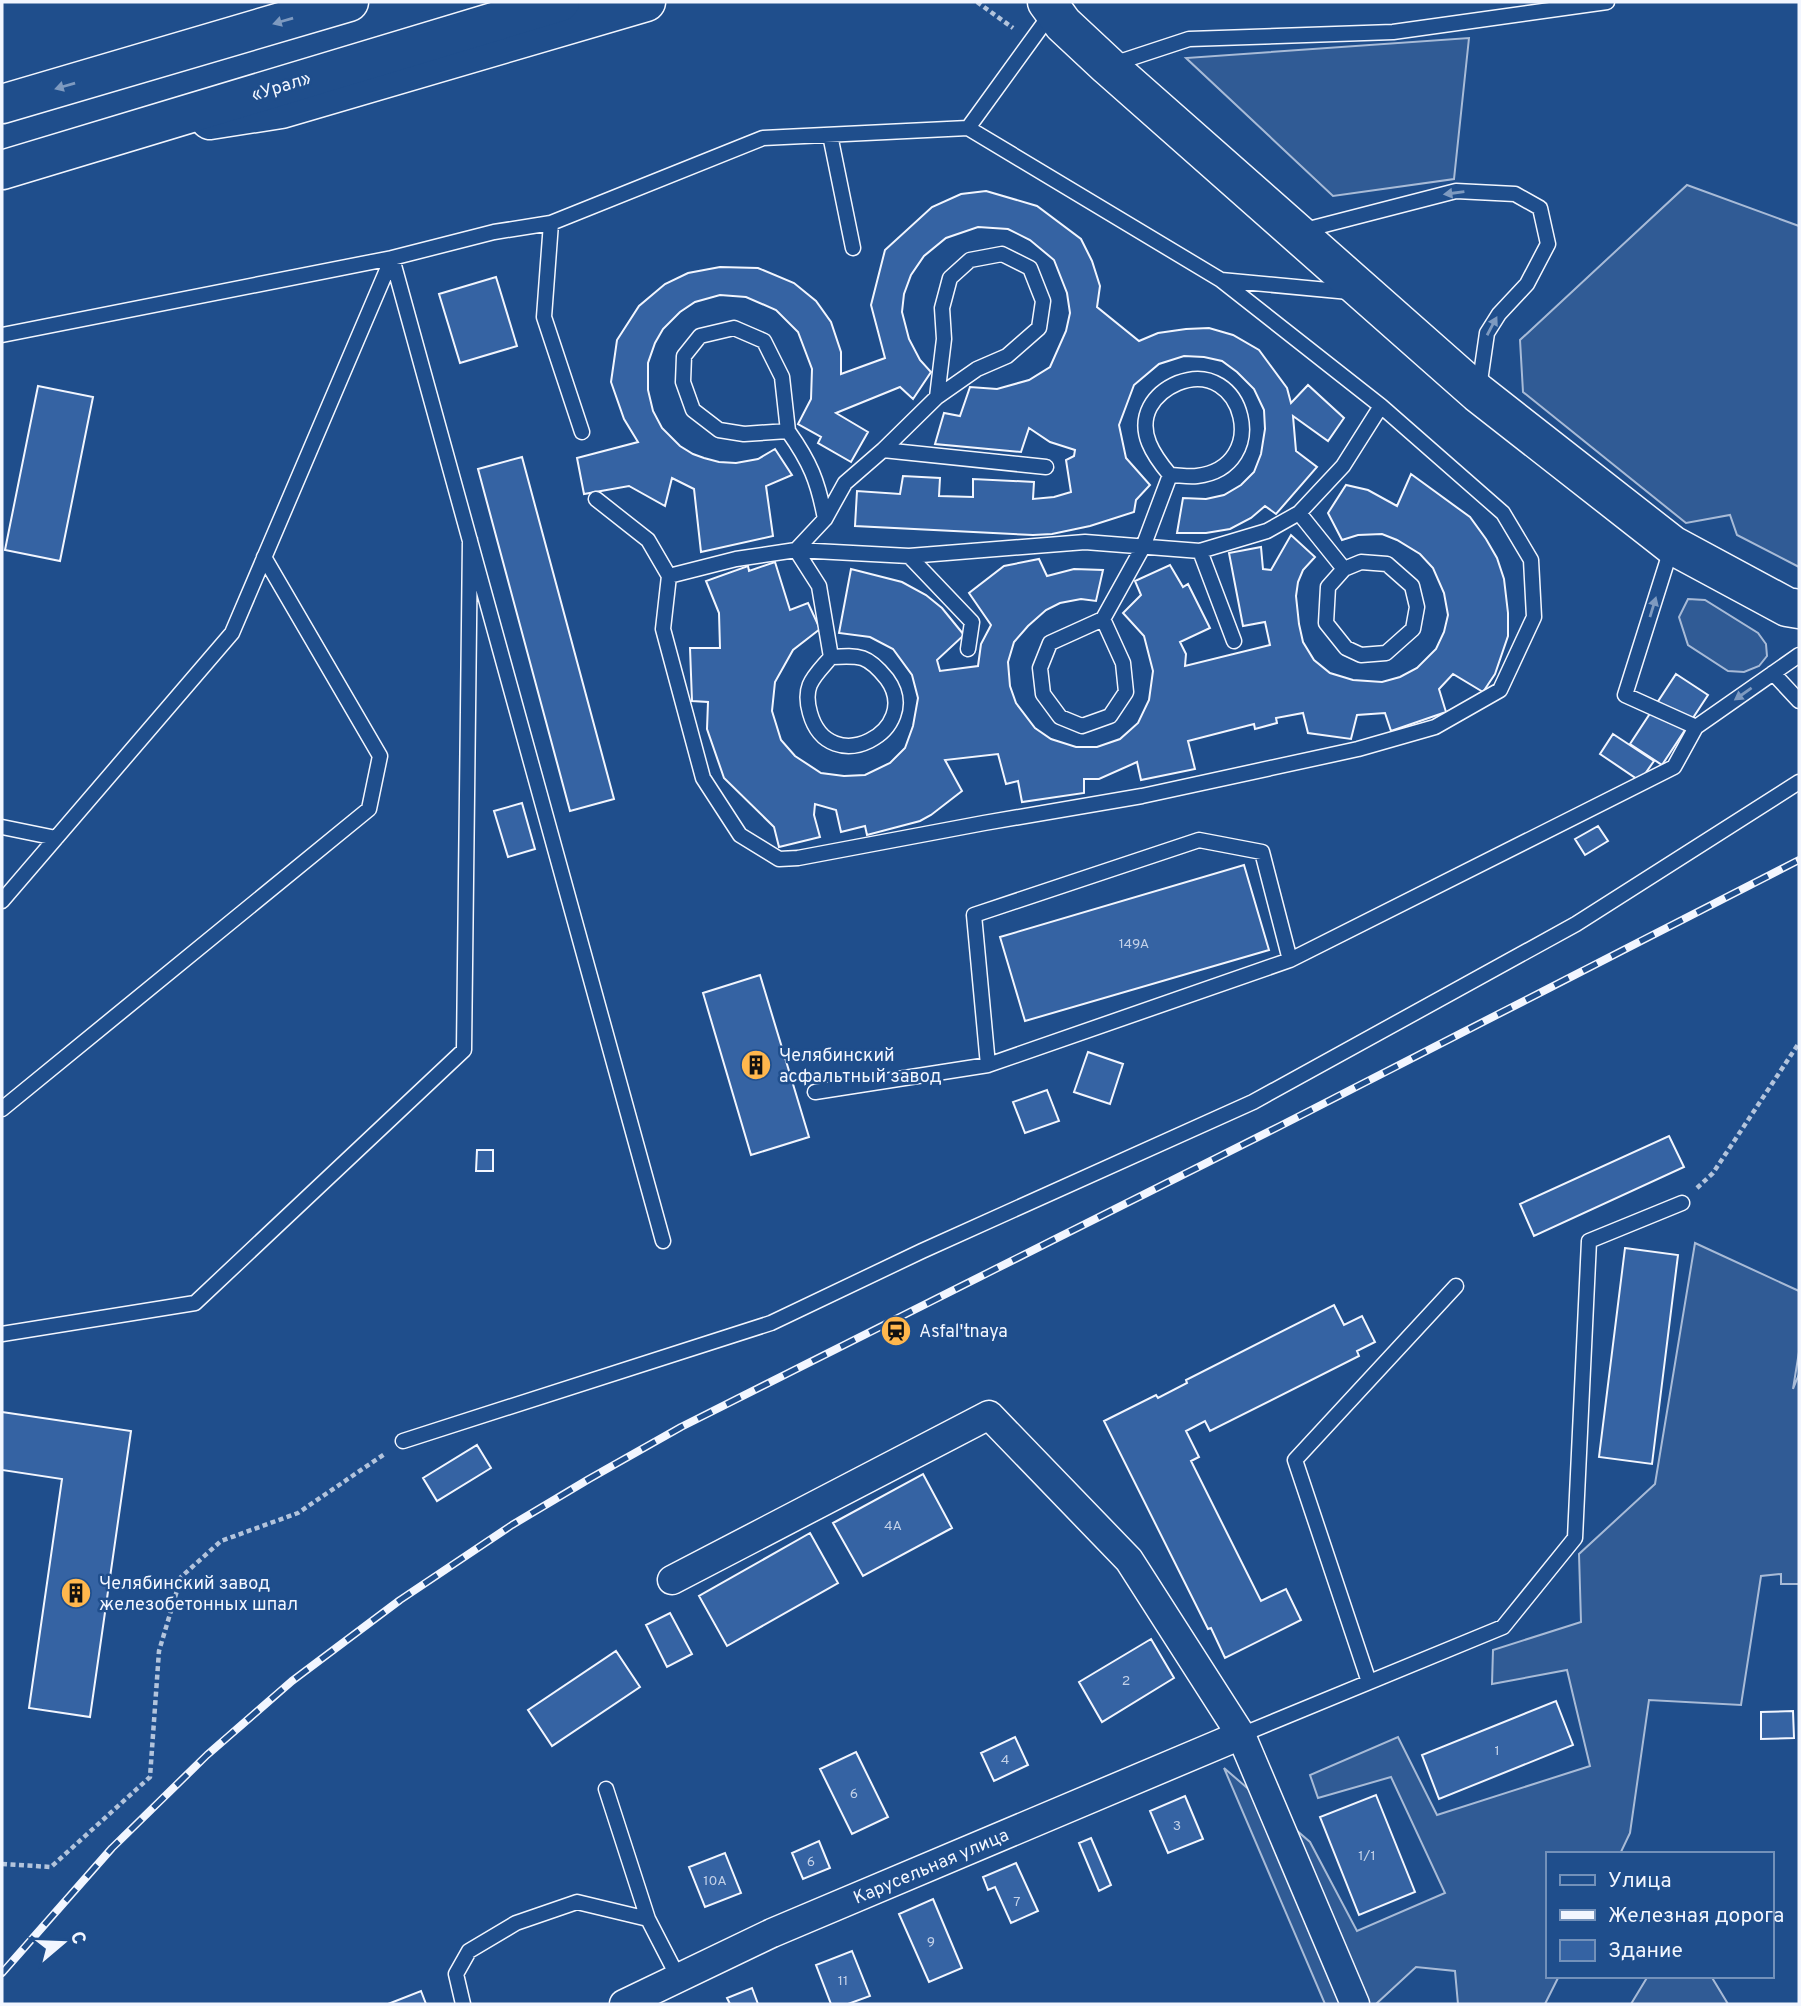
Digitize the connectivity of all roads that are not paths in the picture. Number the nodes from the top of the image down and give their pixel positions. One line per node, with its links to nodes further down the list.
1 (349, 2): 7 (street, one-way to 7)
2 (560, 2): 9 (street, «Урал»)
3 (646, 2): 9 (street)
4 (1607, 2): 6 (lane)
5 (1039, 16): 6 (street); 8 (lane)
6 (1108, 66): 13 (street)
7 (2, 104)
8 (968, 128): 10 (lane); 16 (lane)
9 (131, 132): 11 (street, «Урал»)
10 (830, 135): 12 (lane); 14 (lane)
11 (2, 170)
12 (551, 223): 15 (lane); 23 (lane)
13 (1295, 233): 17 (street); 19 (lane, one-way to 13)
14 (852, 248)
15 (392, 258): 18 (lane); 30 (lane); 36 (lane)
16 (1221, 280): 17 (lane); 21 (lane)
17 (1364, 293): 19 (street)
18 (2, 335)
19 (1478, 393): 31 (street)
20 (937, 397): 20 (lane); 24 (lane)
21 (1381, 406): 28 (lane); 38 (lane)
22 (788, 431): 22 (lane); 29 (lane)
23 (582, 432)
24 (883, 450): 25 (lane); 29 (lane)
25 (1046, 467)
26 (1170, 475): 26 (lane); 32 (lane)
27 (596, 499): 38 (lane)
28 (1299, 513): 34 (lane); 37 (lane)
29 (825, 519): 33 (lane)
30 (470, 540): 57 (lane); 59 (lane)
31 (1672, 545): 39 (street); 47 (lane, one-way to 31)
32 (1143, 547): 34 (lane); 35 (lane); 40 (lane)
33 (796, 550): 35 (lane); 38 (lane); 44 (lane)
34 (1200, 551): 41 (lane)
35 (909, 556): 42 (lane)
36 (264, 557): 50 (lane); 55 (lane)
37 (1344, 569): 37 (lane)
38 (669, 576)
39 (1799, 609)
40 (1102, 620): 40 (lane)
41 (1234, 641)
42 (968, 649)
43 (1799, 655): 45 (lane)
44 (831, 657): 44 (lane)
45 (1773, 673): 46 (lane); 47 (lane, one-way to 47)
46 (1799, 701)
47 (1696, 727): 52 (lane)
48 (1799, 782): 60 (lane)
49 (2, 827): 50 (lane)
50 (56, 838): 51 (lane)
51 (2, 901)
52 (1290, 960): 53 (lane); 53 (lane)
53 (988, 1065): 54 (lane)
54 (815, 1092)
55 (2, 1108)
56 (1682, 1203): 62 (lane)
57 (663, 1241)
58 (1456, 1286): 62 (lane)
59 (2, 1334)
60 (403, 1441)
61 (672, 1580): 63 (street)
62 (1368, 1682): 63 (lane)
63 (1241, 1735): 66 (street, Карусельная улица); 69 (street)
64 (606, 1789): 65 (lane)
65 (648, 1919): 66 (lane); 67 (lane)
66 (679, 1979): 68 (street, Карусельная улица)
67 (463, 2004)
68 (624, 2004)
69 (1355, 2004)

